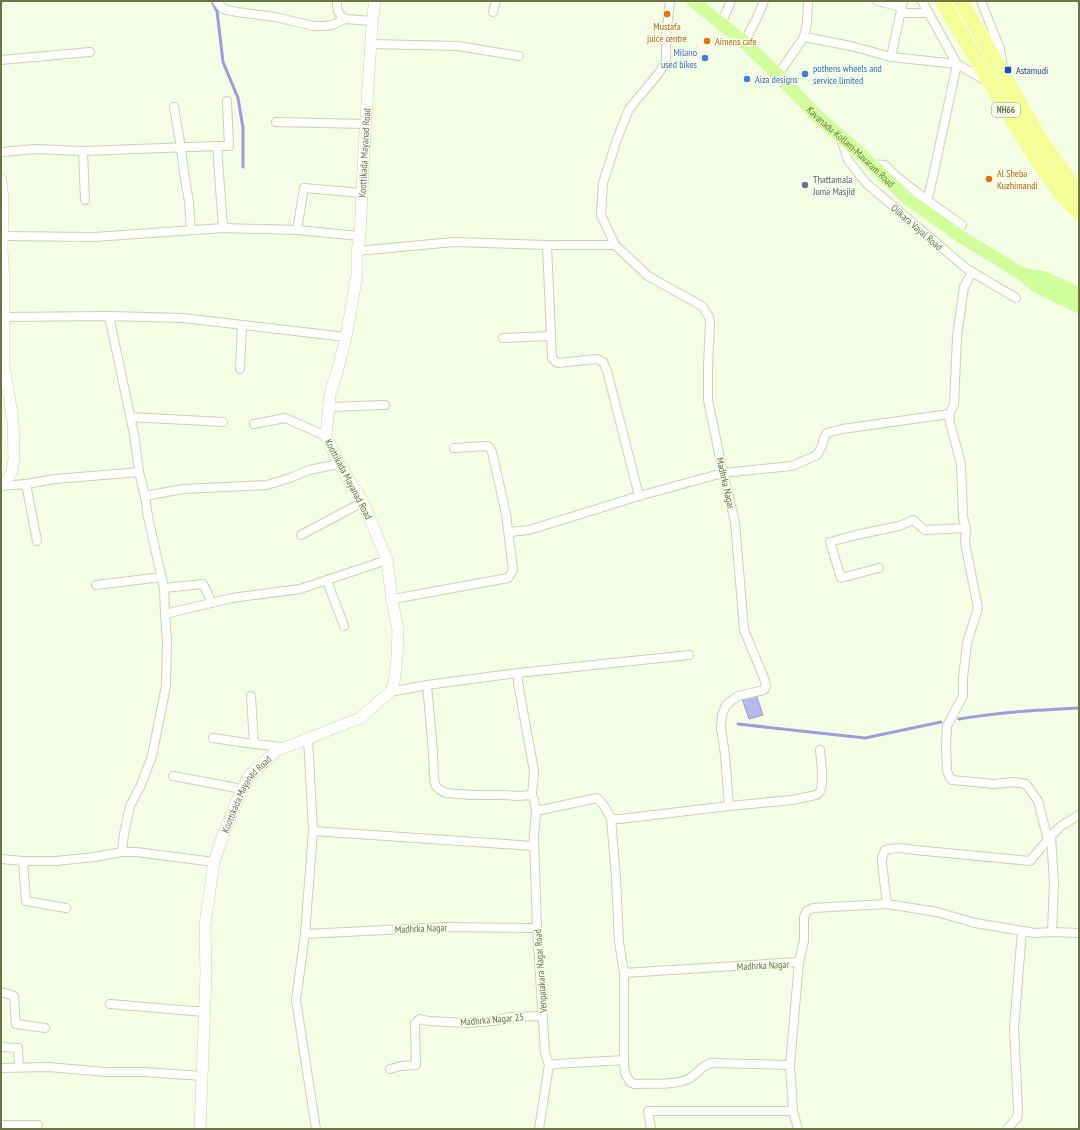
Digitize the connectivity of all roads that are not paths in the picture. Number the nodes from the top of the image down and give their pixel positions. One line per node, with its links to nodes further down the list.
1 (217, 1): 18 (street)
2 (337, 1): 18 (street)
3 (375, 1): 19 (main road, Koottikada Mayanad Road)
4 (496, 1): 16 (street)
5 (670, 1): 55 (street)
6 (693, 1): 20 (main road, Kavanadu-Kollam-Mavaram Road)
7 (731, 1): 20 (street)
8 (764, 1): 22 (street)
9 (808, 1): 21 (street)
10 (877, 1): 15 (street)
11 (922, 1): 17 (street)
12 (942, 1): 31 (highway, NH66)
13 (961, 1): 30 (highway, NH66)
14 (981, 1): 30 (street)
15 (902, 7): 17 (street); 26 (street)
16 (493, 12)
17 (928, 13): 28 (street)
18 (345, 19): 19 (street)
19 (372, 21): 23 (main road, Koottikada Mayanad Road)
20 (721, 24): 22 (main road, Kavanadu-Kollam-Mavaram Road)
21 (804, 37): 26 (street); 29 (street)
22 (744, 42): 29 (main road, Kavanadu-Kollam-Mavaram Road)
23 (372, 44): 25 (street); 35 (main road, Koottikada Mayanad Road)
24 (90, 52): 27 (street)
25 (519, 56)
26 (891, 57): 28 (street)
27 (1, 60)
28 (957, 64): 31 (street); 46 (street)
29 (778, 75): 36 (main road, Kavanadu-Kollam-Mavaram Road)
30 (1005, 78): 44 (highway, NH66)
31 (991, 84): 47 (highway, NH66)
32 (226, 101): 37 (street)
33 (174, 107): 38 (street)
34 (276, 122): 35 (street)
35 (365, 124): 43 (main road, Koottikada Mayanad Road)
36 (840, 136): 41 (main road, Kavanadu-Kollam-Mavaram Road); 57 (street, Olikara Vayal Road)
37 (217, 146): 38 (street); 49 (street)
38 (181, 148): 39 (street); 50 (street)
39 (83, 151): 40 (street); 45 (street)
40 (1, 152)
41 (870, 164): 46 (street); 58 (main road, Kavanadu-Kollam-Mavaram Road)
42 (1, 180): 52 (main road)
43 (362, 193): 51 (street); 53 (main road, Koottikada Mayanad Road)
44 (1079, 194)
45 (85, 200)
46 (927, 200): 48 (street)
47 (1079, 213)
48 (962, 225)
49 (223, 228): 50 (street); 51 (street)
50 (191, 230): 52 (street)
51 (298, 230): 53 (street)
52 (1, 236): 63 (main road)
53 (360, 236): 56 (main road, Koottikada Mayanad Road)
54 (546, 245): 55 (street); 56 (street); 65 (street)
55 (615, 245): 80 (street, Madhrka Nagar)
56 (358, 252): 66 (main road, Koottikada Mayanad Road)
57 (972, 272): 60 (street, Olikara Vayal Road); 72 (street)
58 (1022, 274): 59 (main road, Kavanadu-Kollam-Mavaram Road); 61 (main road, Kavanadu-Kollam-Mavaram Road)
59 (1079, 294)
60 (1016, 298)
61 (1079, 307)
62 (109, 316): 63 (street); 64 (street); 73 (street)
63 (3, 317): 68 (main road)
64 (242, 325): 66 (street); 69 (street)
65 (551, 336): 67 (street); 84 (street)
66 (346, 337): 71 (main road, Koottikada Mayanad Road)
67 (503, 338)
68 (3, 366): 82 (main road)
69 (240, 370)
70 (385, 405): 71 (street)
71 (329, 407): 76 (main road, Koottikada Mayanad Road)
72 (949, 414): 80 (street); 86 (street)
73 (130, 417): 74 (street); 79 (street)
74 (222, 422)
75 (254, 424): 76 (street)
76 (326, 436): 78 (main road, Koottikada Mayanad Road)
77 (454, 448): 87 (street)
78 (339, 464): 83 (street); 85 (main road, Koottikada Mayanad Road)
79 (139, 472): 81 (street); 83 (street)
80 (723, 473): 84 (street); 113 (street, Madhrka Nagar)
81 (26, 484): 82 (street); 89 (street)
82 (1, 485)
83 (145, 496): 92 (street)
84 (639, 496): 87 (street)
85 (363, 502): 88 (street); 90 (main road, Koottikada Mayanad Road)
86 (966, 528): 91 (street); 118 (street)
87 (509, 532): 96 (street)
88 (301, 535)
89 (37, 542)
90 (387, 560): 93 (street); 96 (main road, Koottikada Mayanad Road)
91 (879, 568)
92 (162, 577): 94 (street); 95 (street)
93 (327, 580): 97 (street); 99 (street)
94 (96, 585)
95 (164, 588): 97 (street); 98 (street)
96 (392, 600): 103 (main road, Koottikada Mayanad Road)
97 (212, 603): 98 (street)
98 (165, 614): 120 (street)
99 (344, 626)
100 (689, 655): 101 (street)
101 (518, 673): 102 (street); 112 (street)
102 (427, 685): 103 (street); 112 (street)
103 (390, 692): 106 (main road, Koottikada Mayanad Road)
104 (251, 696): 107 (street)
105 (213, 738): 107 (street)
106 (308, 738): 108 (main road, Koottikada Mayanad Road); 117 (street)
107 (254, 744): 108 (street)
108 (286, 747): 111 (main road, Koottikada Mayanad Road)
109 (820, 750): 113 (street)
110 (173, 776): 111 (street)
111 (242, 789): 123 (main road, Koottikada Mayanad Road)
112 (532, 795): 114 (street)
113 (730, 806): 116 (street)
114 (536, 811): 116 (street); 119 (street, Venpalakara Nagar Road)
115 (1079, 815): 118 (street)
116 (611, 818): 132 (street)
117 (313, 830): 119 (street); 130 (street)
118 (1049, 838): 124 (street); 128 (street)
119 (534, 846): 126 (street, Venpalakara Nagar Road)
120 (122, 852): 122 (street); 123 (street)
121 (1, 859): 122 (street)
122 (23, 861): 125 (street)
123 (214, 862): 135 (main road, Koottikada Mayanad Road)
124 (887, 904): 127 (street); 131 (street)
125 (66, 908)
126 (537, 928): 130 (street, Madhrka Nagar); 136 (street, Venpalakara Nagar Road)
127 (1022, 931): 128 (street); 154 (street)
128 (1052, 932): 129 (street)
129 (1079, 933)
130 (305, 934): 150 (street)
131 (799, 962): 132 (street, Madhrka Nagar); 141 (street, Madhrka Nagar)
132 (624, 973): 139 (street)
133 (1, 992): 137 (street)
134 (110, 1004): 135 (street)
135 (205, 1012): 145 (main road, Koottikada Mayanad Road)
136 (542, 1016): 140 (street, Venpalakara Nagar Road); 144 (street, Madhrka Nagar 25)
137 (45, 1028)
138 (1, 1047): 142 (street)
139 (624, 1060): 140 (street); 141 (street)
140 (549, 1065): 151 (street, Venpalakara Nagar Road)
141 (790, 1065): 146 (street, Madhrka Nagar)
142 (19, 1067): 143 (street); 145 (street)
143 (1, 1068)
144 (390, 1069)
145 (202, 1076): 149 (main road, Koottikada Mayanad Road)
146 (793, 1111): 152 (street); 153 (street, Madhrka Nagar)
147 (1, 1125): 148 (street)
148 (38, 1126)
149 (200, 1129)
150 (316, 1129)
151 (539, 1129)
152 (651, 1129)
153 (798, 1129)
154 (1007, 1129)

